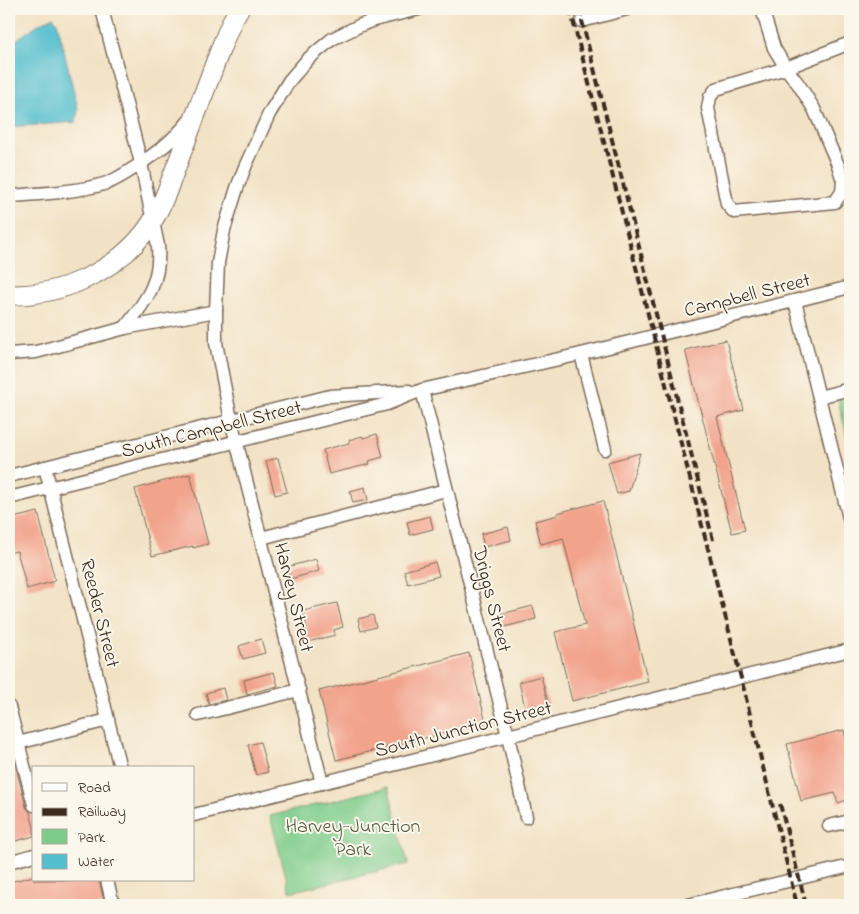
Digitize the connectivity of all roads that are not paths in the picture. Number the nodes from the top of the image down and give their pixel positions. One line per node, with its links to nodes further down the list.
1 (102, 9): 10 (street)
2 (239, 9): 9 (highway)
3 (419, 9): 17 (street, Harvey Street)
4 (627, 9): 6 (street)
5 (762, 9): 8 (street)
6 (582, 20)
7 (850, 43): 8 (street)
8 (786, 68): 11 (street); 11 (street)
9 (199, 106): 10 (street); 13 (highway)
10 (141, 163): 12 (street); 13 (street)
11 (846, 192)
12 (9, 196)
13 (152, 223): 15 (highway); 18 (street)
14 (850, 287): 16 (street, Campbell Street)
15 (9, 295)
16 (795, 301): 19 (street, Campbell Street); 24 (street)
17 (216, 311): 18 (street); 25 (street, Harvey Street)
18 (125, 328): 20 (street)
19 (653, 336): 21 (street, South Campbell Street)
20 (9, 354)
21 (581, 354): 23 (street, South Campbell Street); 27 (street)
22 (850, 388): 24 (street)
23 (422, 390): 25 (street, South Campbell Street); 26 (street, South Campbell Street); 31 (street, Driggs Street)
24 (819, 397): 33 (street)
25 (231, 420): 26 (street, Harvey Street); 28 (street, South Campbell Street)
26 (236, 441): 30 (street, South Campbell Street); 34 (street, Harvey Street)
27 (605, 449)
28 (45, 467): 29 (street, South Campbell Street); 30 (street, Reeder Street)
29 (9, 476)
30 (50, 488): 32 (street, South Campbell Street); 39 (street, Reeder Street)
31 (446, 490): 34 (street); 40 (street, Driggs Street)
32 (9, 498)
33 (850, 522)
34 (261, 538): 36 (street, Harvey Street)
35 (850, 650): 40 (street, South Junction Street)
36 (299, 690): 38 (street); 43 (street, Harvey Street)
37 (9, 707): 41 (street)
38 (198, 715)
39 (108, 720): 41 (street); 42 (street, Reeder Street)
40 (508, 736): 43 (street, South Junction Street); 46 (street, Driggs Street)
41 (18, 743): 44 (street)
42 (120, 766)
43 (322, 783): 45 (street, South Junction Street)
44 (32, 797)
45 (195, 815)
46 (526, 817)
47 (850, 821): 48 (street)
48 (828, 826)
49 (32, 856): 50 (street)
50 (9, 862)
51 (850, 866): 54 (street)
52 (107, 882): 53 (street)
53 (113, 905)
54 (688, 905)

